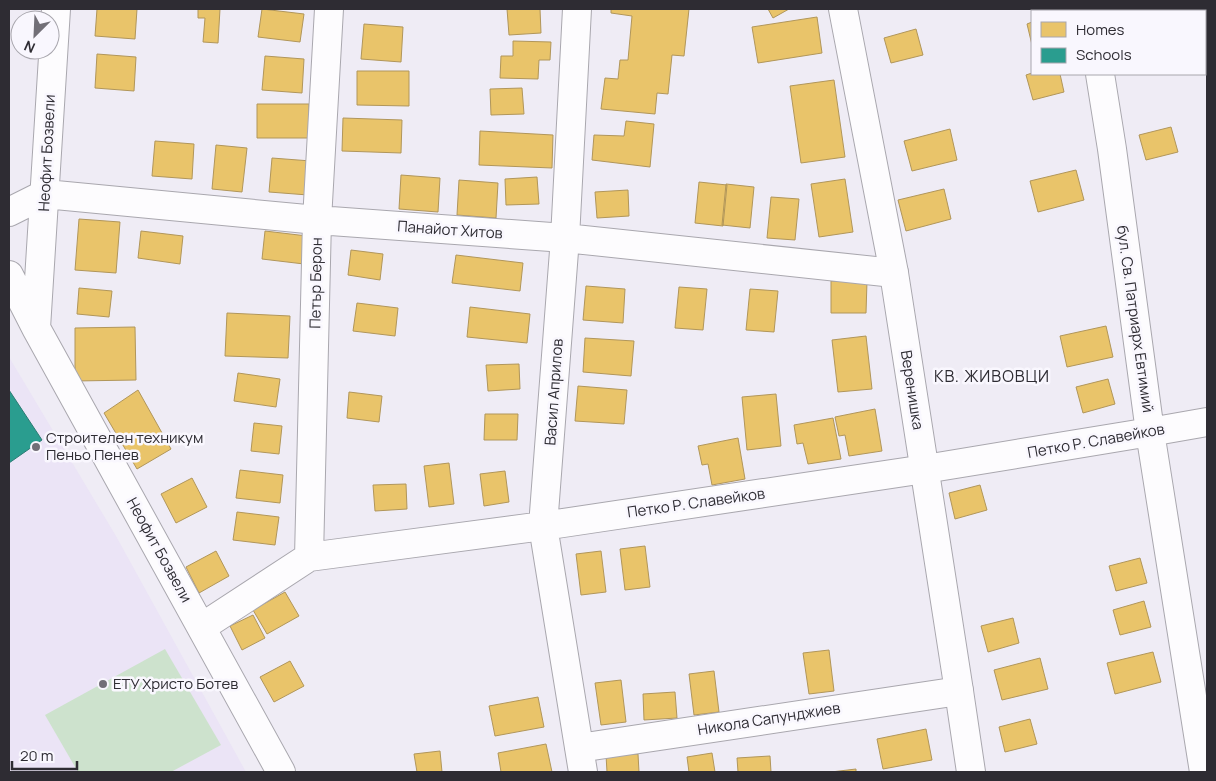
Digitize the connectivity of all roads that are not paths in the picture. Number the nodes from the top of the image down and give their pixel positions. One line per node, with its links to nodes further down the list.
1 (56, 9): 6 (street, Неофит Бозвели)
2 (329, 9): 8 (street, Петър Берон)
3 (577, 9): 9 (street, Васил Априлов)
4 (843, 9): 10 (street, Веренишка)
5 (1100, 75): 14 (street, бул. Св. Патриарх Евтимий)
6 (45, 194): 7 (street); 8 (street, Панайот Хитов); 12 (street, Неофит Бозвели)
7 (9, 212)
8 (317, 220): 9 (street, Панайот Хитов); 17 (street, Петър Берон)
9 (566, 238): 10 (street, Панайот Хитов); 16 (street, Васил Априлов)
10 (894, 273): 15 (street, Веренишка)
11 (9, 275): 12 (street, Неофит Бозвели)
12 (36, 328): 18 (street, Неофит Бозвели)
13 (1207, 422): 14 (street, Петко Р. Славейков)
14 (1150, 432): 15 (street, Петко Р. Славейков); 23 (street, бул. Св. Патриарх Евтимий)
15 (925, 469): 16 (street, Петко Р. Славейков); 19 (street, Веренишка)
16 (543, 526): 17 (street, Петко Р. Славейков); 20 (street, Васил Априлов)
17 (309, 557): 18 (street, Петко Р. Славейков)
18 (202, 627): 21 (street, Неофит Бозвели)
19 (959, 691): 20 (street, Никола Сапунджиев); 22 (street, Веренишка)
20 (581, 760)
21 (281, 772)
22 (971, 772)
23 (1204, 772)

